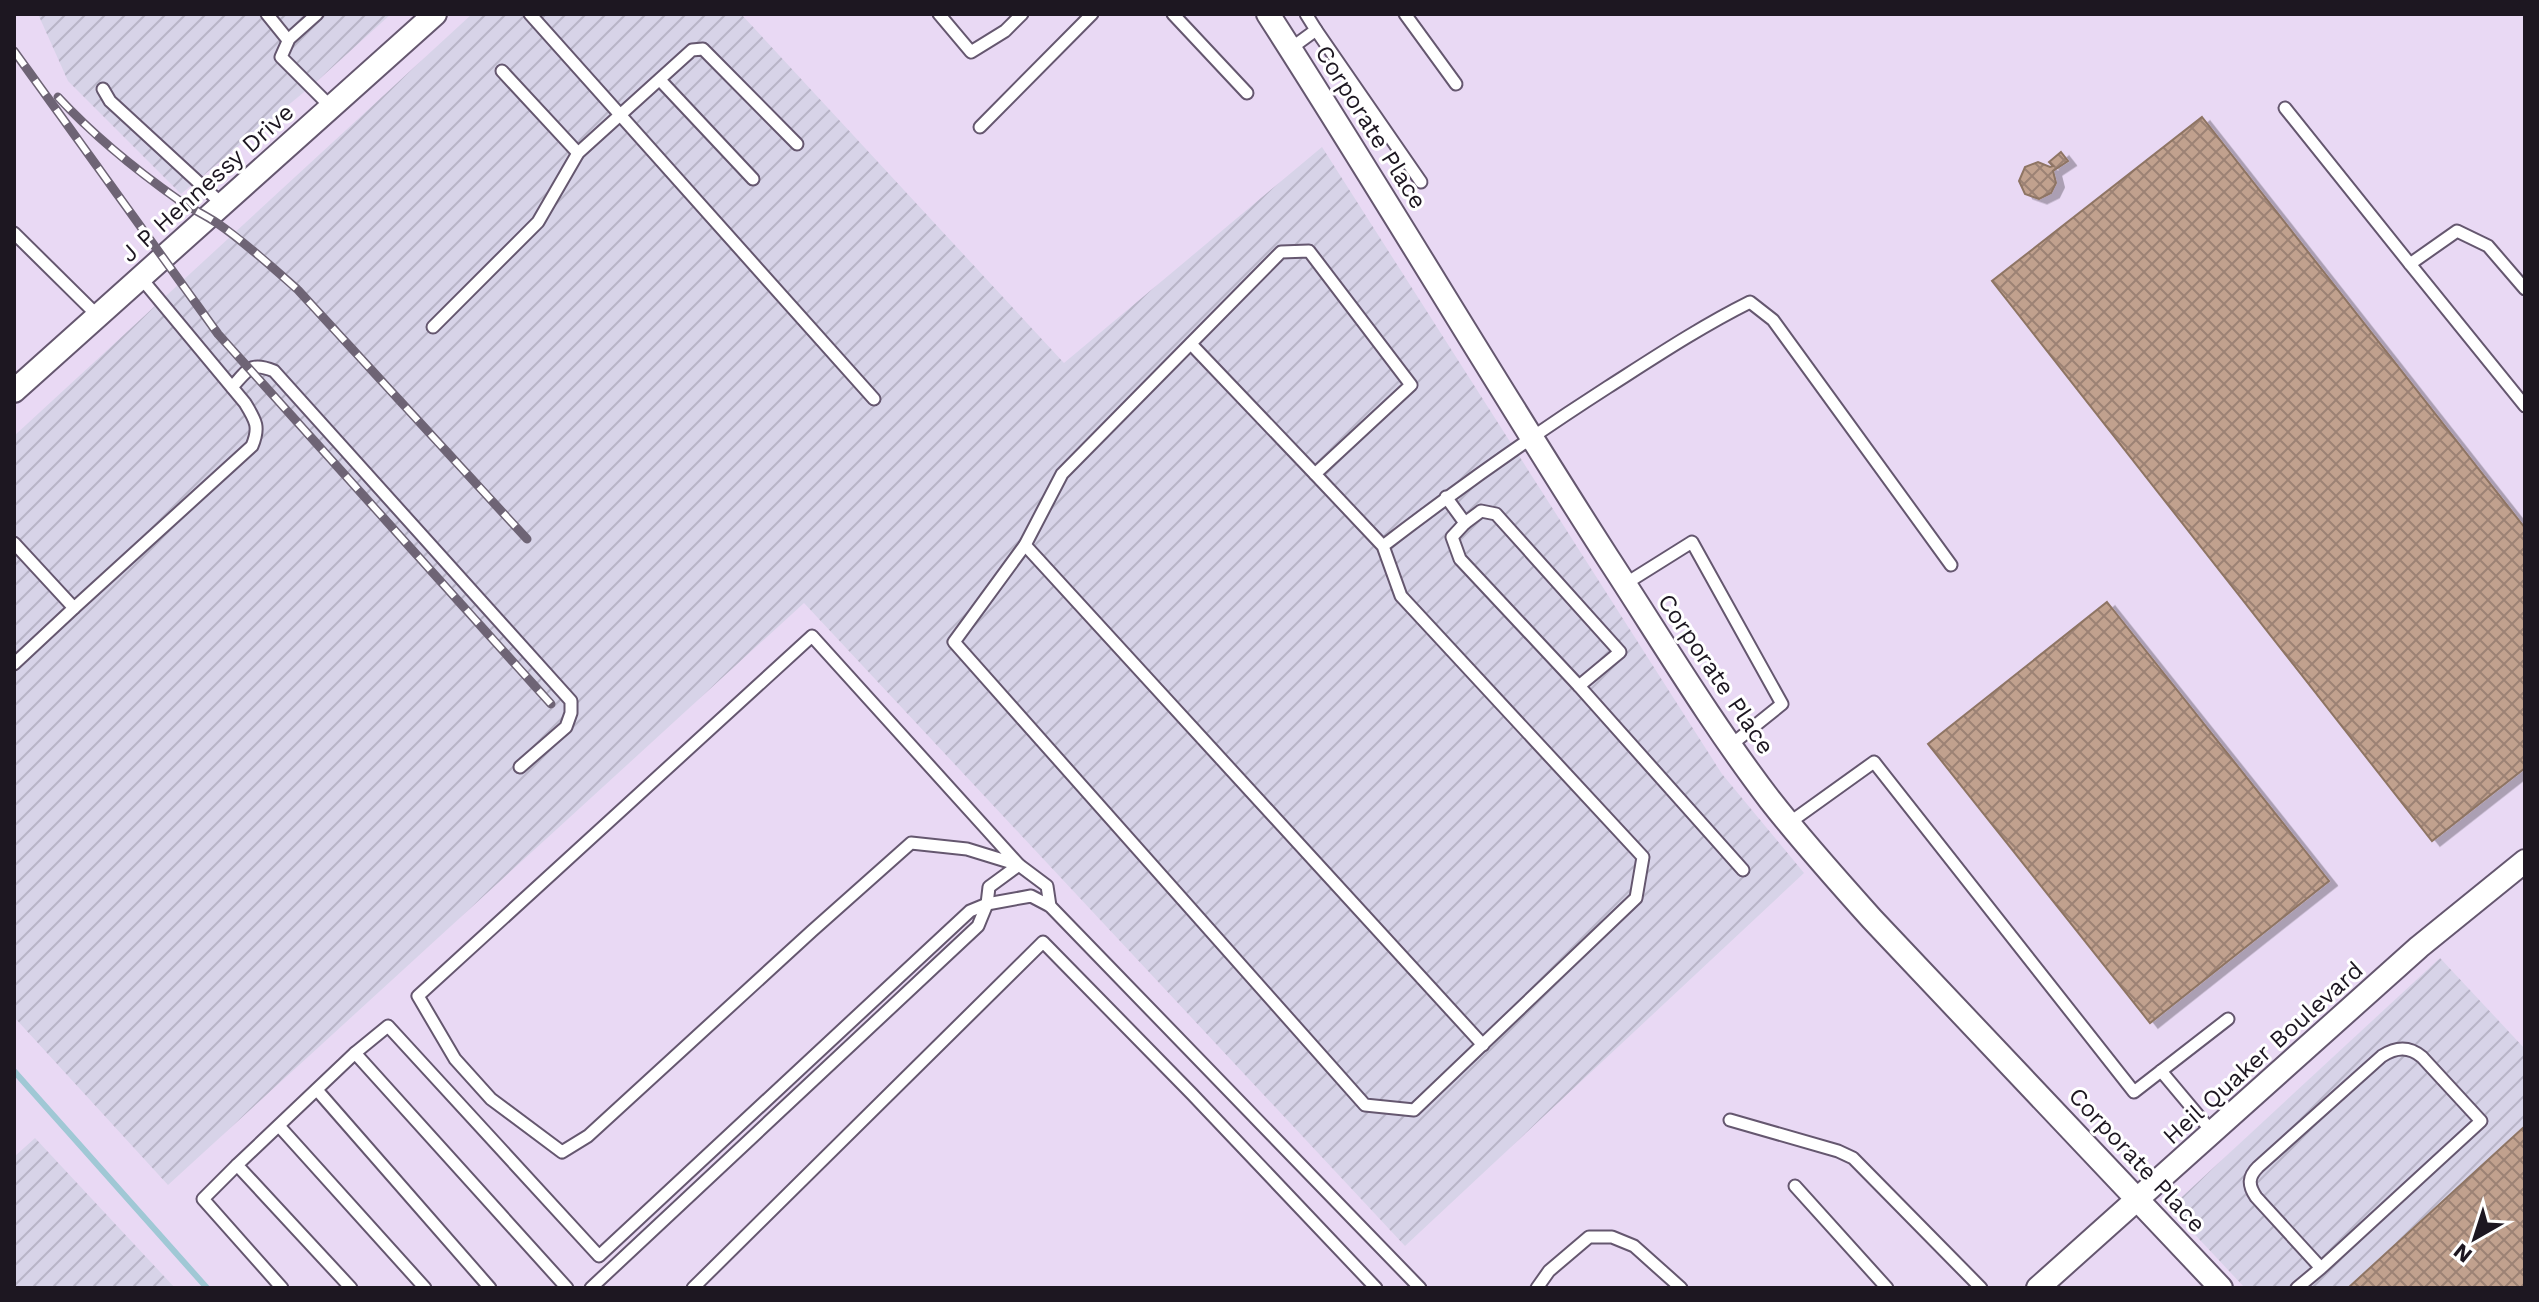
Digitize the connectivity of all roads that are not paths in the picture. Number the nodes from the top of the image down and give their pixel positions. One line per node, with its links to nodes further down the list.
1 (267, 14): 13 (lane)
2 (317, 14): 13 (lane)
3 (435, 14): 20 (street, J P Hennessy Drive)
4 (530, 14): 22 (lane)
5 (939, 14): 6 (lane)
6 (1022, 14)
7 (1092, 14): 23 (lane)
8 (1173, 14): 19 (lane)
9 (1268, 14): 14 (street, Corporate Place)
10 (1306, 14): 12 (lane)
11 (1405, 14): 17 (lane)
12 (1316, 30): 14 (lane); 27 (lane)
13 (288, 40): 20 (lane)
14 (1290, 49): 40 (street, Corporate Place)
15 (502, 71): 25 (lane)
16 (660, 80): 22 (lane); 24 (lane); 26 (lane)
17 (1456, 84)
18 (103, 89): 28 (lane)
19 (1247, 93)
20 (331, 107): 28 (street, J P Hennessy Drive)
21 (2285, 108): 30 (lane)
22 (622, 115): 25 (lane); 38 (lane)
23 (980, 127)
24 (797, 144)
25 (578, 153): 34 (lane)
26 (753, 179)
27 (1421, 182)
28 (222, 204): 31 (street, J P Hennessy Drive)
29 (14, 233): 33 (lane)
30 (2410, 264): 32 (lane); 39 (lane)
31 (141, 278): 33 (street, J P Hennessy Drive); 36 (lane)
32 (2525, 289)
33 (98, 316): 37 (street, J P Hennessy Drive)
34 (433, 327)
35 (1191, 344): 41 (lane); 41 (lane); 45 (lane)
36 (232, 387): 49 (lane); 53 (lane)
37 (14, 391)
38 (874, 399)
39 (2525, 406)
40 (1530, 437): 42 (lane); 47 (lane); 48 (street, Corporate Place)
41 (1315, 474): 46 (lane)
42 (1446, 497): 43 (lane); 46 (lane)
43 (1465, 523): 51 (lane); 51 (lane)
44 (14, 543): 49 (lane)
45 (1025, 545): 61 (lane); 61 (lane)
46 (1383, 546): 61 (lane)
47 (1951, 565)
48 (1625, 584): 52 (street, Corporate Place); 52 (lane)
49 (74, 608): 50 (lane)
50 (14, 664)
51 (1579, 686): 57 (lane)
52 (1731, 745): 54 (street, Corporate Place)
53 (520, 767)
54 (1789, 823): 63 (lane); 70 (street, Corporate Place)
55 (2525, 861): 67 (street, Heil Quaker Boulevard)
56 (1019, 865): 56 (lane); 58 (lane); 59 (lane)
57 (1743, 870)
58 (987, 904): 59 (lane); 62 (lane); 77 (lane)
59 (1050, 906): 80 (lane)
60 (2228, 1019): 63 (lane)
61 (1483, 1045)
62 (355, 1053): 64 (lane); 76 (lane)
63 (2161, 1071): 67 (lane)
64 (317, 1090): 66 (lane); 75 (lane)
65 (1730, 1120): 84 (lane)
66 (279, 1126): 68 (lane); 74 (lane)
67 (2214, 1133): 70 (street, Heil Quaker Boulevard)
68 (237, 1165): 72 (lane); 73 (lane)
69 (1795, 1186): 83 (lane)
70 (2139, 1200): 85 (street, Heil Quaker Boulevard); 86 (street, Corporate Place)
71 (2321, 1268): 71 (lane); 87 (lane)
72 (282, 1288)
73 (351, 1288)
74 (425, 1288)
75 (490, 1288)
76 (567, 1288)
77 (591, 1288)
78 (693, 1288): 79 (lane)
79 (1376, 1288)
80 (1420, 1288)
81 (1537, 1288): 82 (lane)
82 (1681, 1288)
83 (1887, 1288)
84 (1981, 1288)
85 (2038, 1288)
86 (2221, 1288)
87 (2297, 1288)

